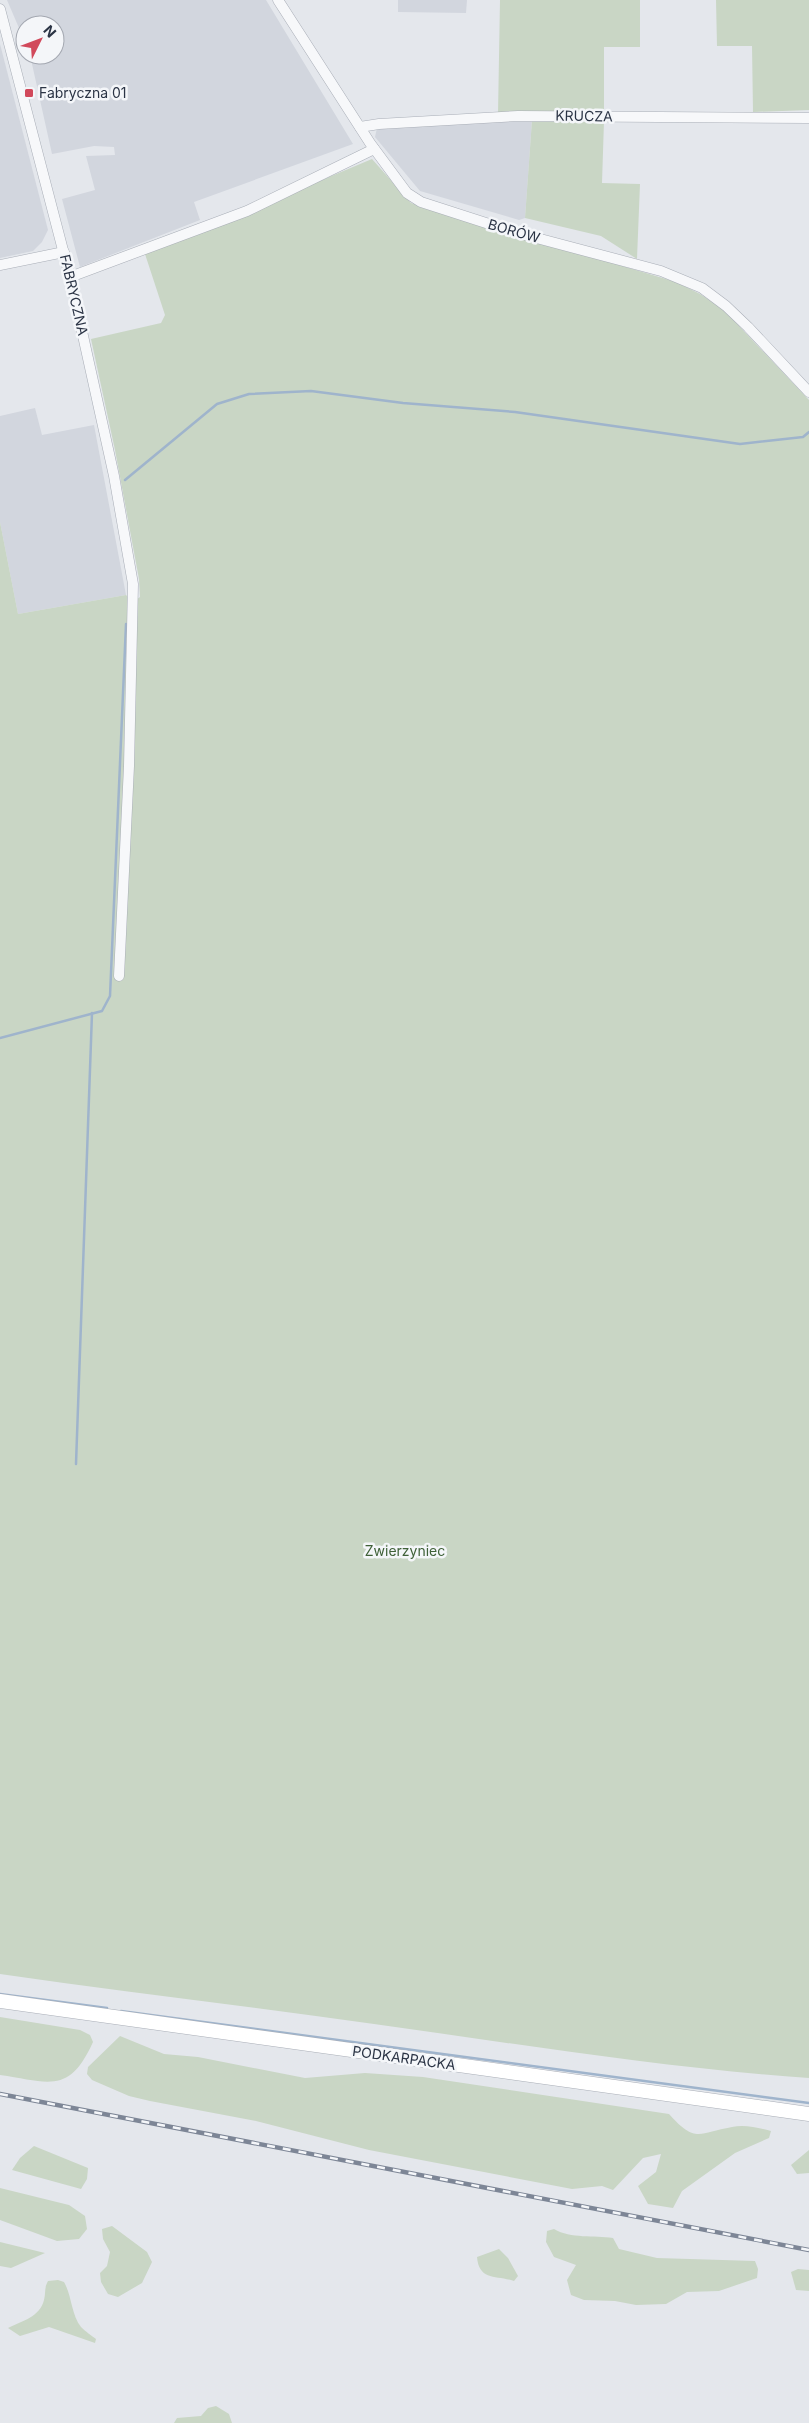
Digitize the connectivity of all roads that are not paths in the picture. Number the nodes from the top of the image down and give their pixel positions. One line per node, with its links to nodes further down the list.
1 (278, 0): 4 (street, BORÓW)
2 (0, 9): 6 (street, FABRYCZNA)
3 (809, 118): 4 (street, KRUCZA)
4 (360, 127): 5 (street, BORÓW)
5 (374, 149): 8 (street); 9 (street, BORÓW)
6 (64, 252): 7 (street); 8 (street, FABRYCZNA)
7 (0, 266)
8 (70, 277): 10 (street, FABRYCZNA)
9 (809, 392)
10 (119, 976)
11 (0, 2002): 12 (main road, PODKARPACKA)
12 (809, 2114)

